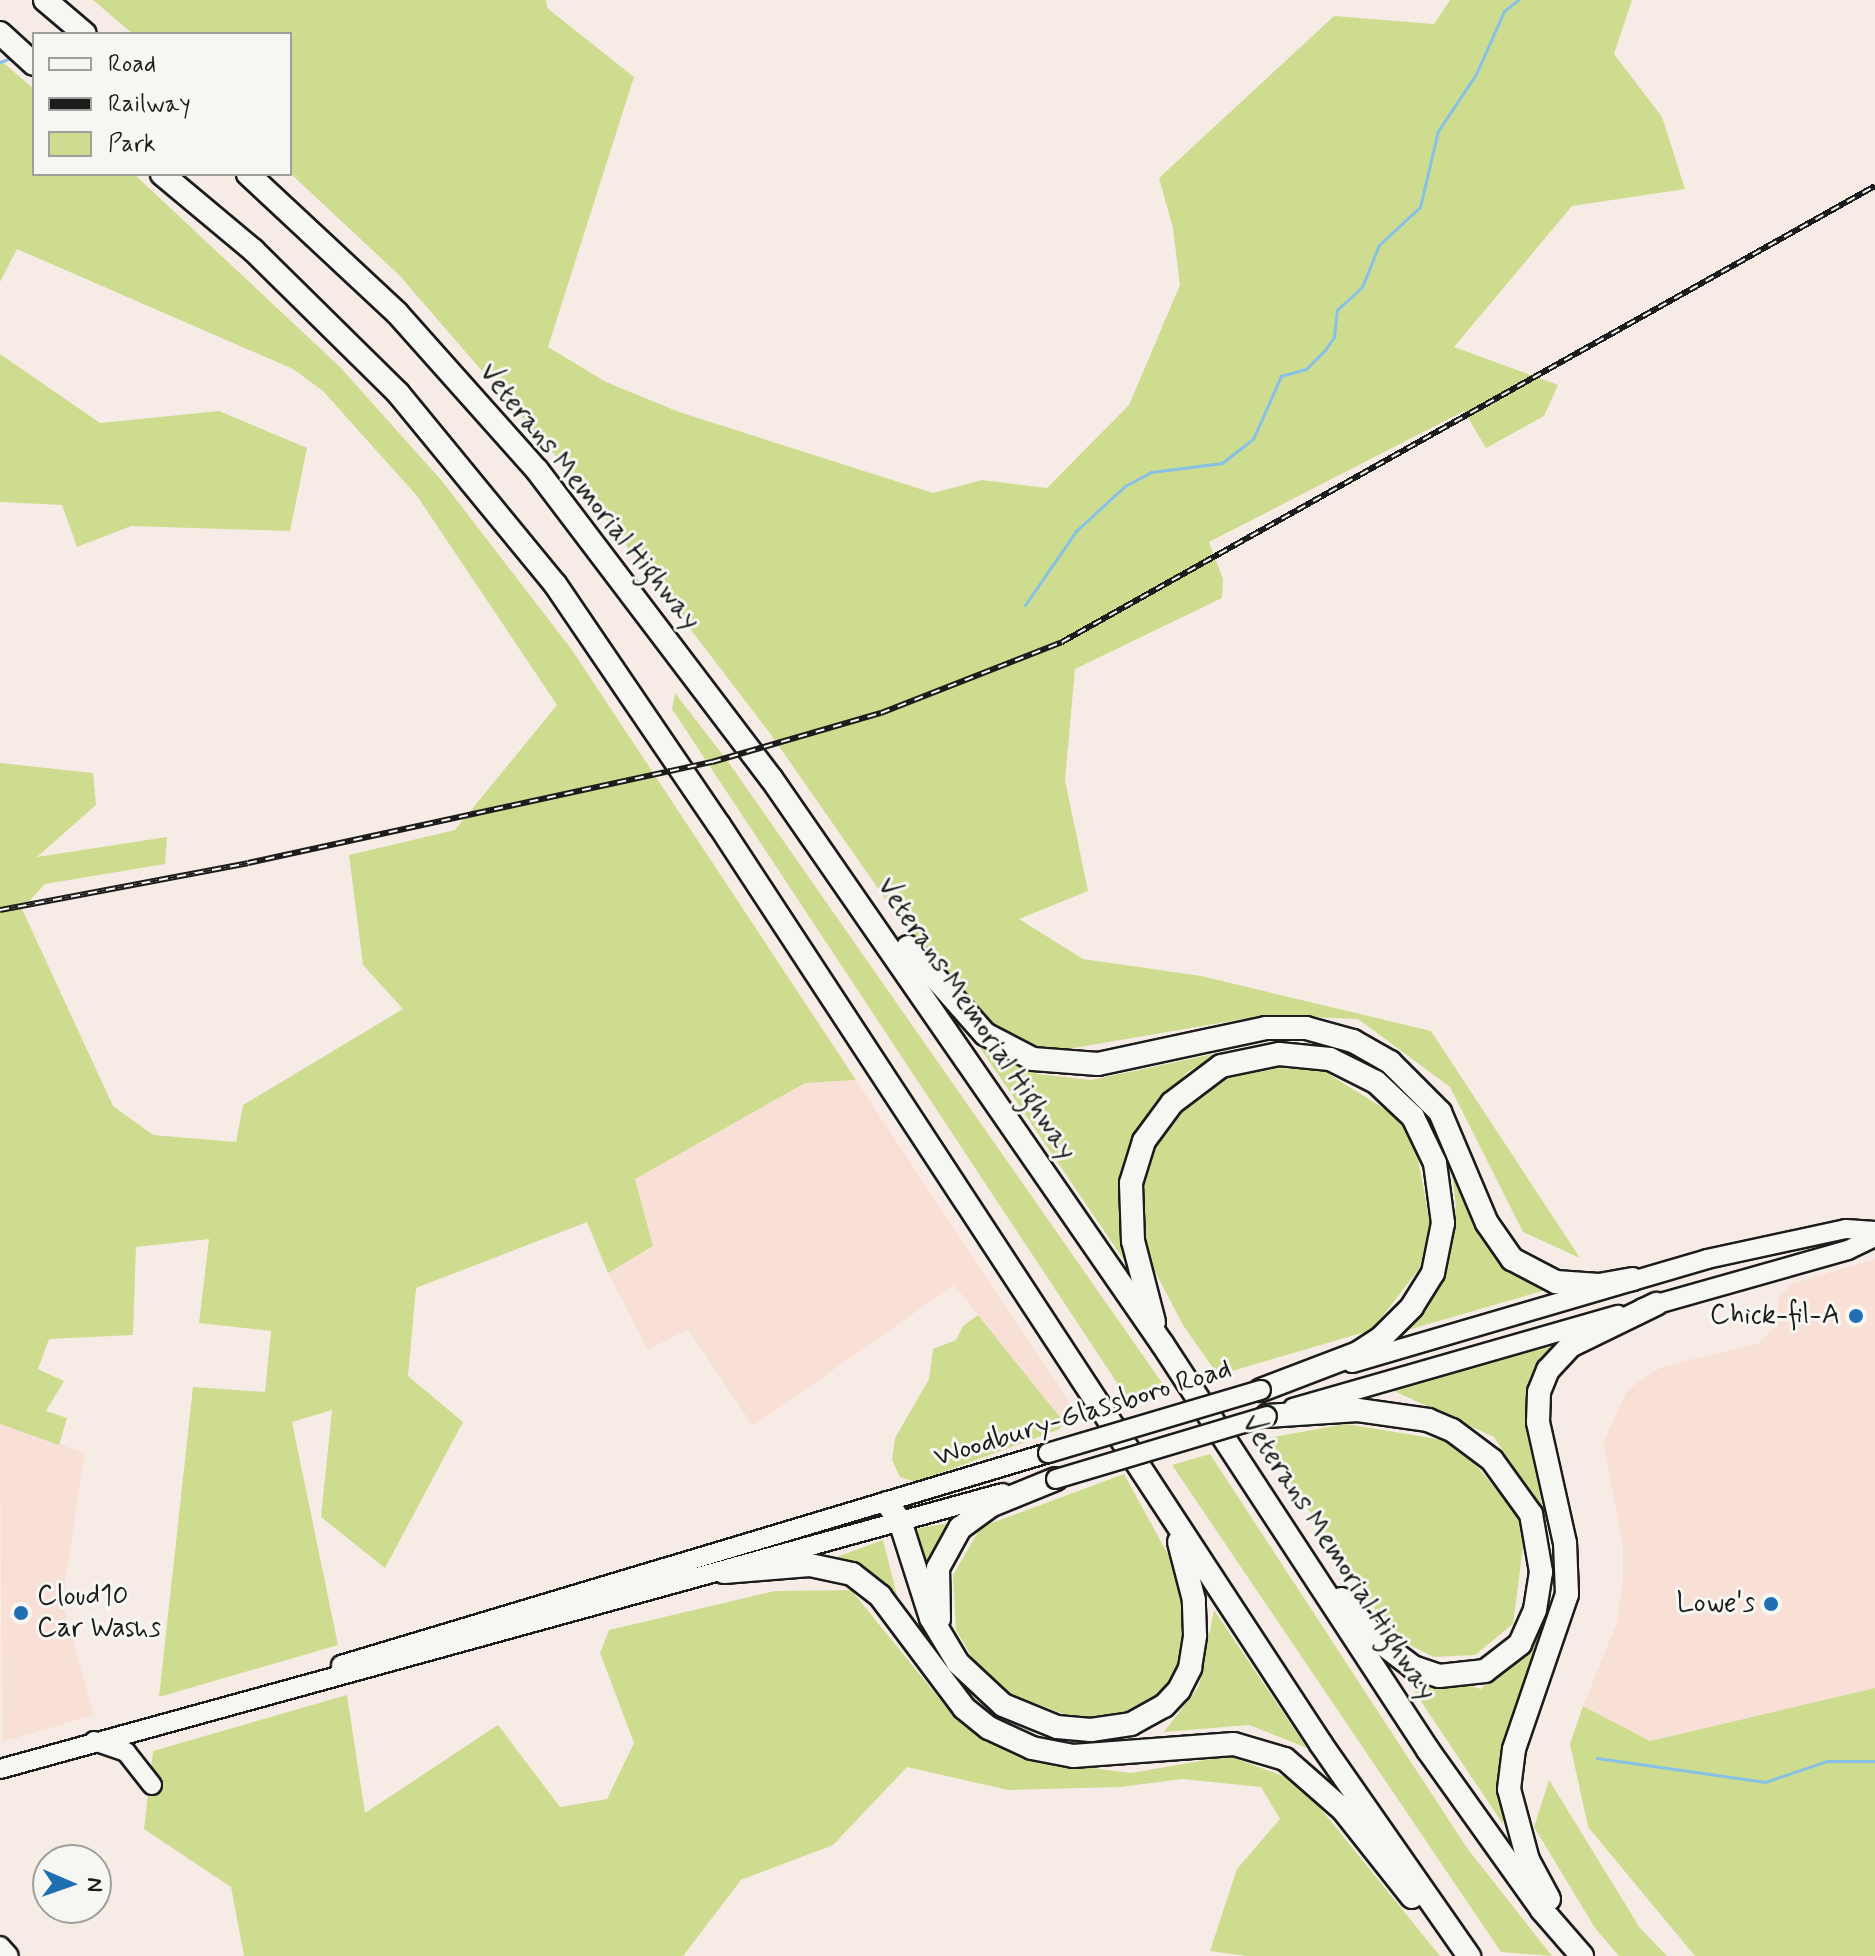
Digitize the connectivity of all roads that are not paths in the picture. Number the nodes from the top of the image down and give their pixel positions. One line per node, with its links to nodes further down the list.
1 (45, 0): 2 (highway)
2 (83, 32)
3 (0, 33): 4 (highway)
4 (32, 62)
5 (164, 176): 16 (highway)
6 (250, 176): 7 (highway, Veterans Memorial Highway)
7 (771, 778): 10 (highway); 12 (highway, Veterans Memorial Highway)
8 (1875, 1231): 10 (main road, Woodbury-Glassboro Road)
9 (1875, 1237): 11 (main road, Woodbury-Glassboro Road)
10 (1632, 1279): 13 (main road, Woodbury-Glassboro Road)
11 (1656, 1304): 14 (main road, Woodbury-Glassboro Road); 29 (highway)
12 (1163, 1345): 13 (highway); 18 (highway, Veterans Memorial Highway)
13 (1261, 1390): 17 (main road, Woodbury-Glassboro Road, bridge)
14 (1267, 1416): 15 (main road, Woodbury-Glassboro Road, bridge); 18 (highway)
15 (1056, 1479): 17 (main road, Woodbury-Glassboro Road); 20 (highway)
16 (1148, 1484): 20 (highway); 28 (highway)
17 (892, 1516): 19 (main road, Woodbury-Glassboro Road); 20 (highway); 21 (highway); 22 (main road, Woodbury-Glassboro Road)
18 (1311, 1570): 29 (highway, Veterans Memorial Highway)
19 (724, 1572): 21 (highway); 22 (main road, Woodbury-Glassboro Road)
20 (950, 1650)
21 (929, 1661): 28 (highway)
22 (313, 1679): 23 (main road, Woodbury-Glassboro Road)
23 (94, 1741): 24 (main road, Woodbury-Glassboro Road); 25 (main road)
24 (0, 1769)
25 (152, 1785)
26 (0, 1946): 27 (main road)
27 (9, 1956)
28 (1469, 1956)
29 (1585, 1956)

